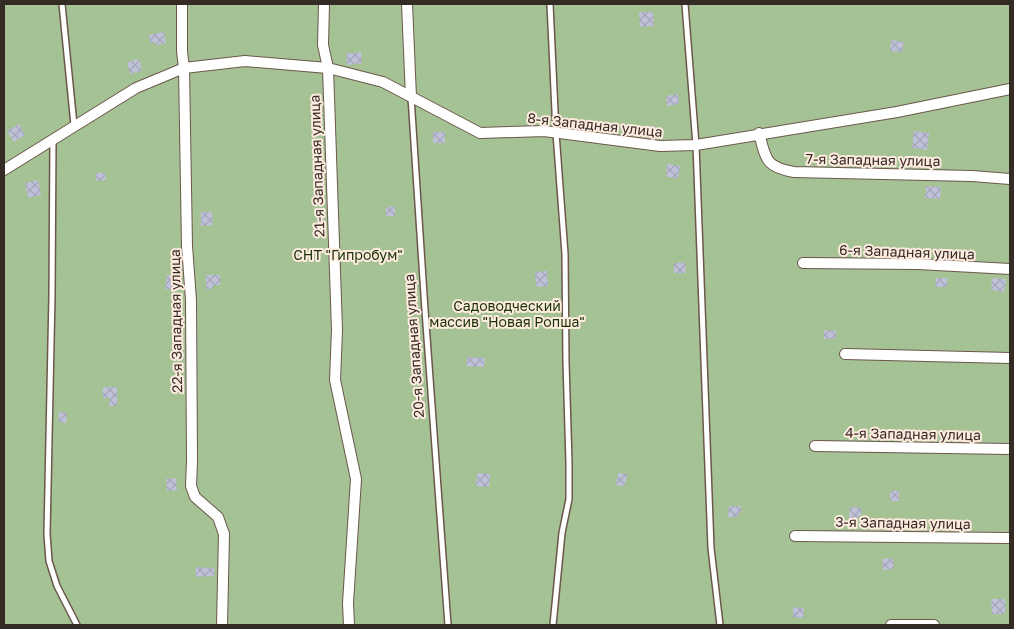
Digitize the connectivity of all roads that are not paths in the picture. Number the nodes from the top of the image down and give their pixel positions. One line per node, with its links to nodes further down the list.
1 (62, 4): 11 (lane)
2 (182, 4): 7 (street, 22-я Западная улица)
3 (324, 4): 8 (street, 21-я Западная улица)
4 (407, 4): 10 (street, 20-я Западная улица)
5 (550, 4): 12 (lane)
6 (685, 4): 15 (lane)
7 (184, 68): 8 (street, 8-я Западная улица); 11 (street, 8-я Западная улица); 27 (street, 22-я Западная улица)
8 (328, 68): 10 (street, 8-я Западная улица); 28 (street, 21-я Западная улица)
9 (1010, 88): 13 (street, 8-я Западная улица)
10 (411, 97): 12 (street, 8-я Западная улица); 29 (lane, 20-я Западная улица)
11 (74, 125): 14 (street, 8-я Западная улица)
12 (556, 133): 15 (street, 8-я Западная улица); 30 (lane)
13 (759, 133): 15 (street, 8-я Западная улица); 17 (street, 7-я Западная улица)
14 (53, 138): 16 (street, 8-я Западная улица); 26 (lane)
15 (696, 145): 31 (lane)
16 (4, 170)
17 (1010, 179)
18 (803, 263): 19 (street, 6-я Западная улица)
19 (1010, 269)
20 (845, 354): 21 (street)
21 (1010, 358)
22 (814, 446): 23 (street, 4-я Западная улица)
23 (1010, 449)
24 (795, 536): 25 (street, 3-я Западная улица)
25 (1010, 538)
26 (77, 625)
27 (222, 625)
28 (349, 625)
29 (448, 625)
30 (553, 625)
31 (720, 625)
32 (891, 625): 33 (street)
33 (934, 625)

